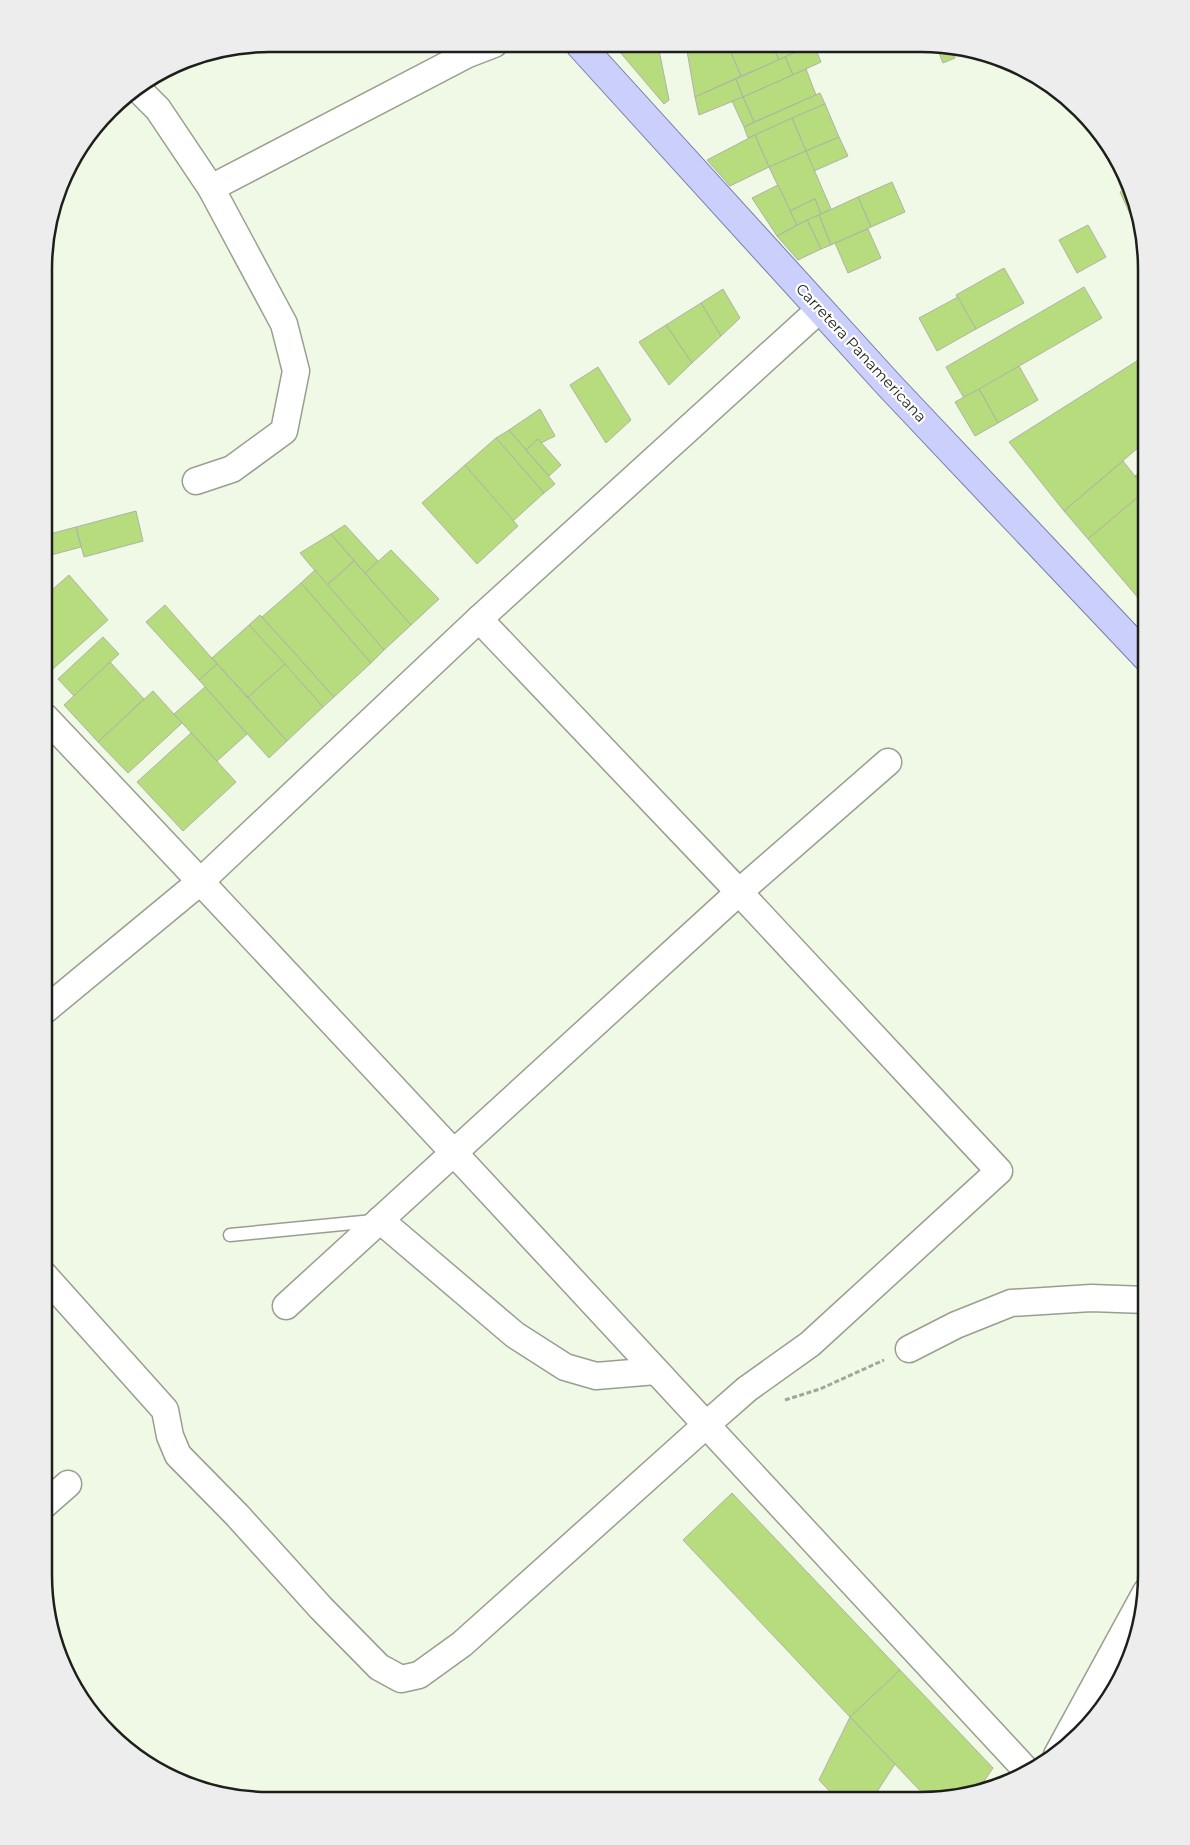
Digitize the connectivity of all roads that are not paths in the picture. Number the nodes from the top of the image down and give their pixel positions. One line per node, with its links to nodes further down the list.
1 (476, 52): 4 (street)
2 (586, 52): 5 (main road, Carretera Panamericana)
3 (142, 93): 4 (street)
4 (211, 188): 6 (street)
5 (820, 309): 7 (street); 8 (main road, Carretera Panamericana)
6 (196, 481)
7 (479, 619): 11 (street); 12 (street)
8 (1138, 648)
9 (52, 724): 11 (street)
10 (888, 762): 12 (street)
11 (201, 881): 13 (street); 14 (street)
12 (739, 892): 14 (street); 22 (street)
13 (52, 1003)
14 (454, 1151): 15 (street); 21 (street)
15 (380, 1220): 16 (lane); 19 (street); 21 (street)
16 (230, 1235)
17 (52, 1284): 22 (street)
18 (1138, 1300): 20 (street)
19 (286, 1306)
20 (909, 1349)
21 (656, 1371): 22 (street)
22 (706, 1425): 27 (street)
23 (68, 1484): 24 (street)
24 (52, 1498)
25 (1134, 1614): 26 (street)
26 (1068, 1735)
27 (1023, 1766)

